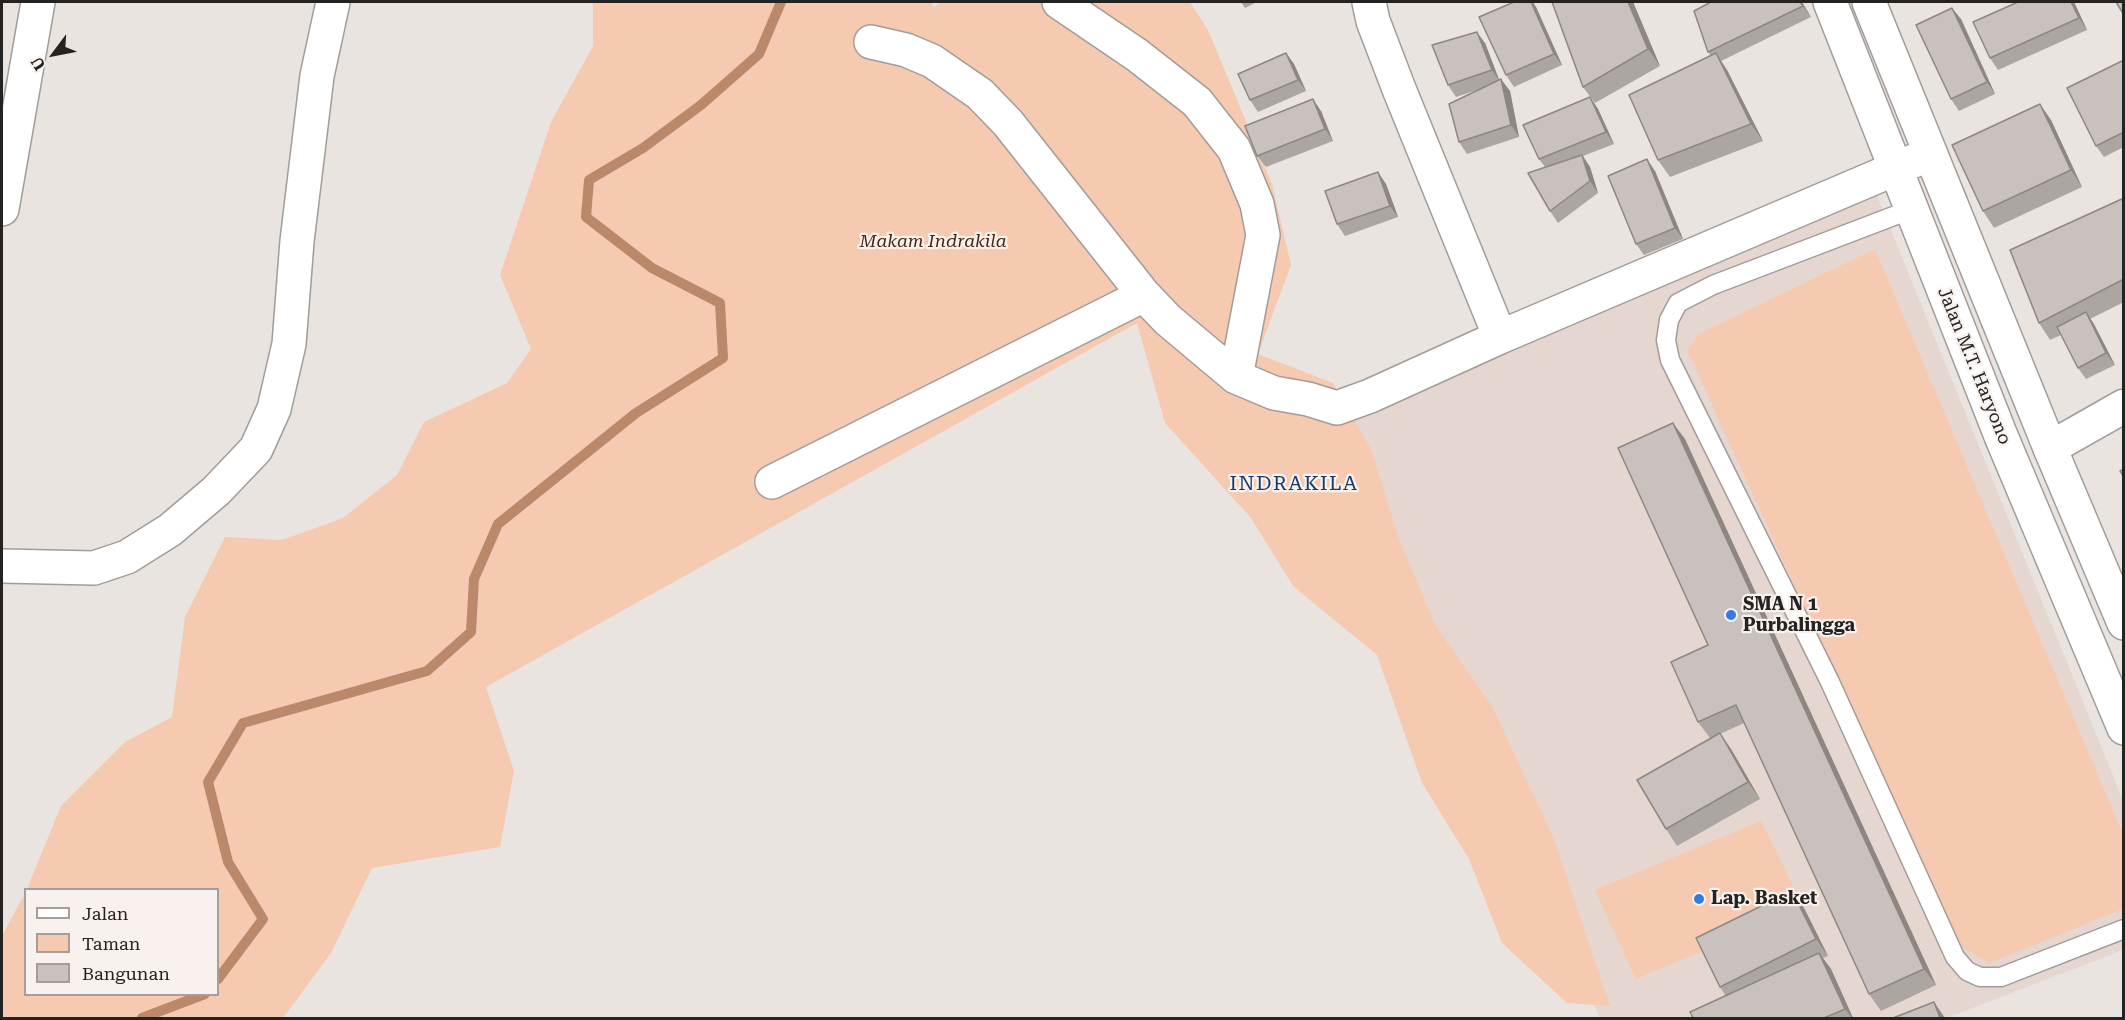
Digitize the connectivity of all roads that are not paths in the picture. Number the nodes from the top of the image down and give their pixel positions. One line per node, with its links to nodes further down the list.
1 (38, 2): 10 (street)
2 (333, 2): 18 (street)
3 (1059, 2): 14 (street)
4 (1369, 2): 13 (street)
5 (1830, 2): 9 (street, Jalan M.T. Haryono)
6 (1869, 2): 8 (street)
7 (871, 42): 12 (street)
8 (1930, 154): 9 (street); 16 (street)
9 (1897, 168): 11 (street, Jalan M.T. Haryono); 13 (street)
10 (2, 209)
11 (1912, 209): 20 (street, Jalan M.T. Haryono); 21 (lane)
12 (1144, 295): 14 (street); 17 (street)
13 (1500, 337): 14 (street)
14 (1236, 376)
15 (2124, 406): 16 (street)
16 (2050, 448): 19 (street)
17 (772, 482)
18 (2, 566)
19 (2124, 623)
20 (2124, 728)
21 (2124, 929)

